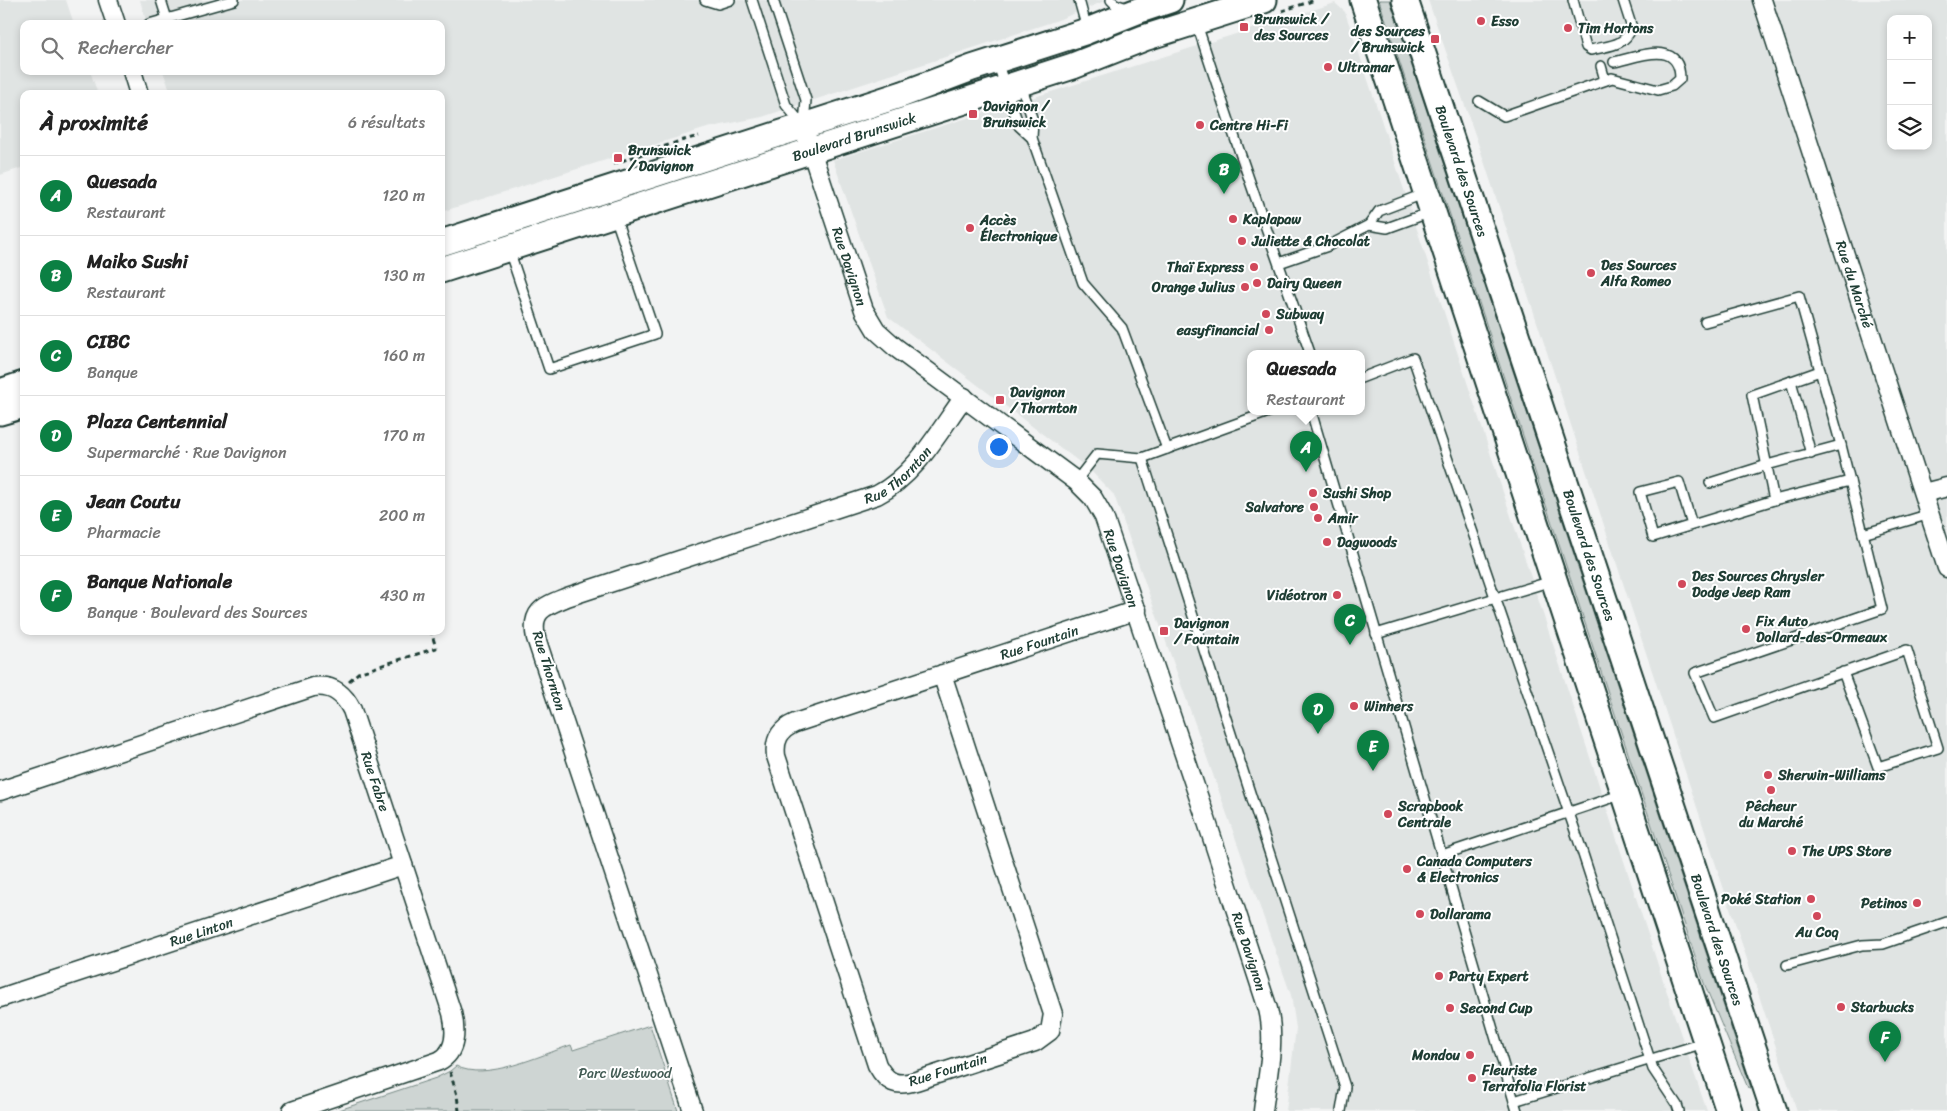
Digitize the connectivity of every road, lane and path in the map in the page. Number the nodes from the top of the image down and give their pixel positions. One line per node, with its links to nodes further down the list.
1 (108, 0): 19 (street)
2 (161, 0): 18 (lane)
3 (234, 0): 18 (lane)
4 (704, 0): 5 (lane)
5 (730, 0)
6 (752, 0): 31 (lane)
7 (774, 0): 31 (lane)
8 (1079, 0): 22 (lane)
9 (1111, 0): 17 (lane)
10 (1170, 0): 17 (main road, Boulevard Brunswick)
11 (1264, 0): 21 (main road, Boulevard Brunswick)
12 (1363, 0): 34 (main road)
13 (1405, 0): 96 (main road, Boulevard des Sources)
14 (1573, 0): 15 (lane)
15 (1623, 0)
16 (1762, 0): 62 (street, Rue du Marché)
17 (1140, 10): 22 (main road, Boulevard Brunswick)
18 (167, 19): 20 (lane)
19 (115, 20)
20 (163, 20)
21 (1196, 22): 28 (main road, Boulevard Brunswick); 39 (lane)
22 (1087, 31): 23 (main road, Boulevard Brunswick)
23 (996, 60): 28 (lane); 31 (main road, Boulevard Brunswick)
24 (1614, 62): 27 (lane)
25 (1601, 66): 27 (lane)
26 (133, 75): 29 (street)
27 (1605, 80): 30 (lane)
28 (1013, 85): 32 (lane); 32 (lane); 33 (main road, Boulevard Brunswick)
29 (138, 90)
30 (1479, 101)
31 (803, 126): 33 (street, Rue Davignon); 37 (main road, Boulevard Brunswick)
32 (1032, 138): 54 (lane)
33 (811, 151): 35 (main road, Boulevard Brunswick); 48 (street, Rue Davignon)
34 (1429, 202): 36 (lane); 36 (lane); 68 (main road)
35 (614, 213): 38 (main road, Boulevard Brunswick); 38 (lane)
36 (1369, 226): 39 (lane)
37 (445, 242)
38 (508, 248): 40 (main road, Boulevard Brunswick)
39 (1279, 263): 42 (lane)
40 (445, 269)
41 (1705, 322): 43 (lane)
42 (1309, 350)
43 (1820, 371): 45 (lane); 53 (lane)
44 (1365, 376): 69 (lane)
45 (1791, 381): 55 (lane); 57 (lane)
46 (20, 385): 47 (main road)
47 (0, 392)
48 (964, 397): 58 (street, Rue Davignon); 90 (street, Rue Thornton)
49 (20, 405): 50 (main road)
50 (0, 412)
51 (1261, 415): 54 (lane)
52 (1312, 415): 71 (lane)
53 (1841, 445): 55 (lane); 59 (lane)
54 (1167, 449): 56 (lane)
55 (1811, 454): 57 (lane)
56 (1142, 458): 58 (lane); 92 (lane)
57 (1766, 465): 60 (lane); 63 (lane)
58 (1076, 481): 70 (street, Rue Davignon)
59 (1850, 481): 63 (lane); 66 (lane)
60 (1710, 483)
61 (1947, 486): 62 (street)
62 (1924, 494): 64 (street, Rue du Marché)
63 (1774, 500): 65 (lane)
64 (1930, 514): 66 (lane); 67 (street, Rue du Marché)
65 (1692, 525): 65 (lane)
66 (1863, 534): 73 (lane)
67 (1947, 568)
68 (1554, 580): 69 (lane); 77 (main road)
69 (1496, 598): 71 (lane); 78 (lane)
70 (1137, 610): 74 (street, Rue Fountain); 91 (street, Rue Davignon)
71 (1376, 634): 79 (lane)
72 (432, 635): 75 (path)
73 (1843, 672): 73 (lane)
74 (942, 674): 74 (street, Rue Fountain)
75 (349, 681)
76 (0, 791): 80 (street, Rue Fabre)
77 (1625, 793): 78 (lane); 84 (main road)
78 (1568, 812): 79 (lane); 85 (lane)
79 (1442, 855): 87 (lane)
80 (402, 865): 83 (street, Rue Linton); 88 (street, Rue Fabre)
81 (1947, 922): 82 (lane)
82 (1786, 965)
83 (0, 998)
84 (1707, 1042): 85 (lane); 95 (main road)
85 (1650, 1059): 87 (lane); 94 (lane)
86 (450, 1071): 89 (path)
87 (1514, 1101): 93 (lane)
88 (292, 1111)
89 (459, 1111)
90 (693, 1111)
91 (1263, 1111)
92 (1341, 1111)
93 (1517, 1111)
94 (1679, 1111)
95 (1730, 1111)
96 (1774, 1111)

